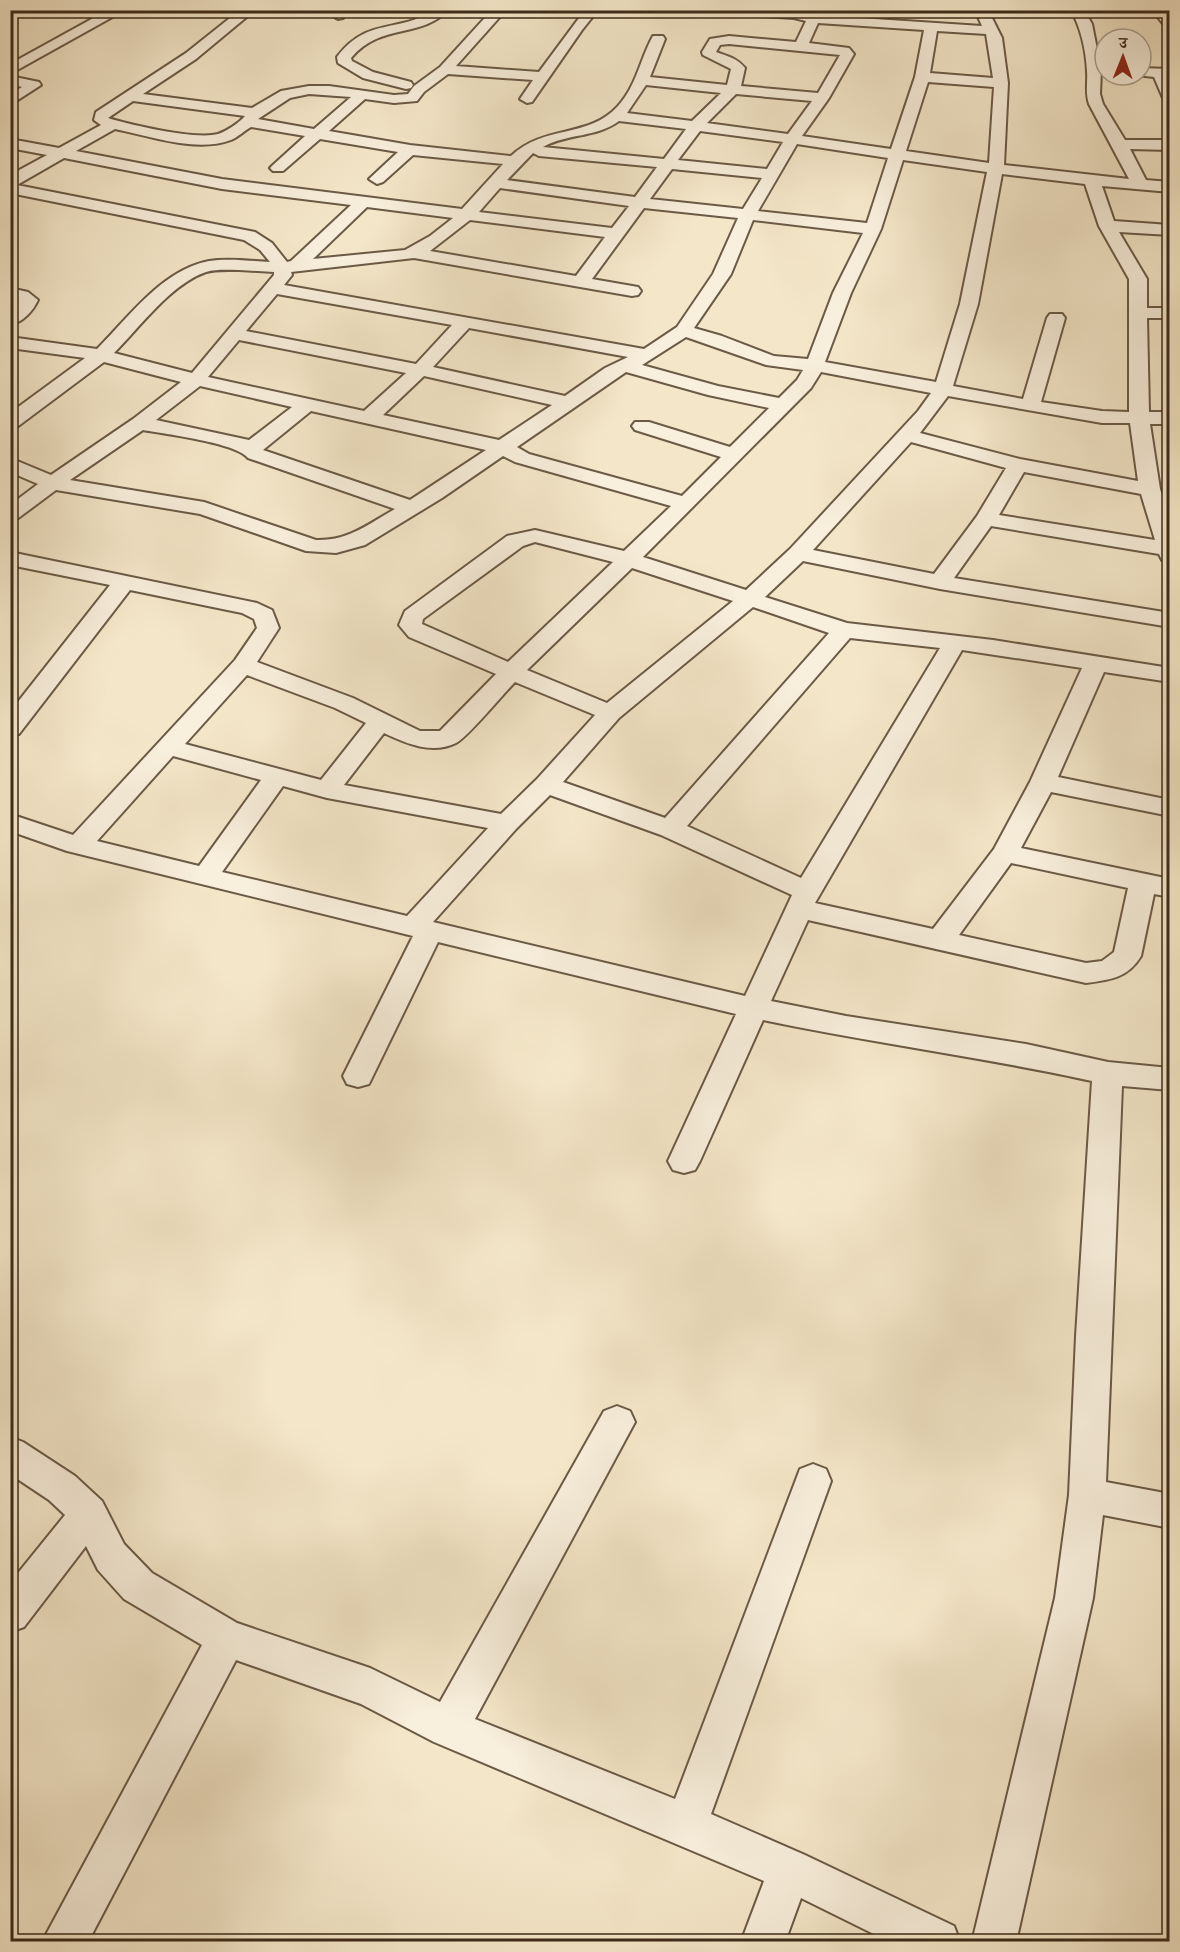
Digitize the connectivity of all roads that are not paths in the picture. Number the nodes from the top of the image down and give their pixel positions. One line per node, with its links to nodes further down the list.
1 (20, 10): 11 (street)
2 (119, 10): 20 (street)
3 (249, 10): 33 (street)
4 (442, 10): 30 (street)
5 (500, 10): 22 (street)
6 (592, 10): 24 (street)
7 (727, 10): 10 (street)
8 (1077, 10): 18 (street)
9 (1158, 10): 14 (street)
10 (794, 12): 13 (street)
11 (10, 15)
12 (981, 16): 15 (street); 28 (street)
13 (813, 19): 15 (street); 17 (street)
14 (1170, 23)
15 (931, 27): 25 (street)
16 (658, 39): 27 (street)
17 (801, 46): 31 (street); 34 (street)
18 (1093, 50)
19 (10, 55): 20 (street)
20 (30, 59): 21 (street)
21 (10, 70)
22 (446, 70): 24 (street); 30 (street)
23 (1164, 72): 35 (street)
24 (542, 76): 36 (street)
25 (922, 77): 28 (street); 49 (street)
26 (10, 80): 37 (street)
27 (644, 81): 31 (street); 38 (street)
28 (1001, 83): 52 (street)
29 (1095, 87): 45 (street)
30 (419, 89): 32 (street)
31 (733, 89): 34 (street); 41 (street)
32 (363, 94): 39 (street); 42 (street)
33 (130, 96): 39 (street); 40 (street)
34 (822, 98): 43 (street)
35 (1170, 98)
36 (527, 99)
37 (10, 101)
38 (617, 116): 41 (street); 50 (street)
39 (251, 117): 40 (street); 42 (street)
40 (112, 124): 48 (street)
41 (696, 124): 43 (street); 51 (street)
42 (317, 134): 47 (street); 53 (street)
43 (793, 138): 49 (street); 54 (street)
44 (10, 143): 48 (street)
45 (1120, 144): 46 (street); 59 (street)
46 (1170, 145)
47 (410, 150): 50 (street); 55 (street)
48 (65, 153): 57 (street); 62 (street)
49 (898, 153): 52 (street); 67 (street)
50 (521, 155): 51 (street); 58 (street)
51 (666, 164): 54 (street); 63 (street)
52 (996, 167): 56 (street); 90 (street)
53 (279, 168)
54 (772, 174): 64 (street)
55 (377, 179)
56 (1092, 180): 59 (street); 66 (street)
57 (10, 182)
58 (497, 183): 63 (street); 65 (street)
59 (1140, 184): 60 (street)
60 (1170, 187)
61 (10, 188): 71 (street)
62 (362, 202): 65 (street); 71 (street)
63 (637, 202): 64 (street); 69 (street)
64 (748, 214): 67 (street); 81 (street)
65 (464, 216): 69 (street); 70 (street)
66 (1107, 226): 68 (street); 76 (street)
67 (873, 229): 86 (street)
68 (1170, 230)
69 (618, 234): 72 (street)
70 (414, 253): 71 (street); 72 (street)
71 (289, 266): 73 (street); 84 (street)
72 (581, 282): 74 (street)
73 (273, 288): 80 (street); 82 (street)
74 (632, 291)
75 (10, 293): 79 (street)
76 (1140, 313): 77 (street); 97 (street)
77 (1170, 313)
78 (1056, 318): 94 (street)
79 (10, 320)
80 (466, 321): 85 (street); 88 (street)
81 (683, 331): 85 (street); 86 (street)
82 (235, 334): 88 (street); 89 (street)
83 (10, 342): 84 (street)
84 (100, 355): 89 (street); 98 (street)
85 (647, 355): 87 (street)
86 (813, 365): 90 (street); 93 (street)
87 (625, 366): 91 (street); 93 (street)
88 (420, 370): 91 (street); 95 (street)
89 (196, 380): 92 (street); 99 (street)
90 (943, 389): 94 (street); 101 (street)
91 (566, 402): 102 (street)
92 (308, 404): 95 (street); 103 (street)
93 (783, 405): 104 (street)
94 (1030, 406): 97 (street)
95 (368, 418): 102 (street)
96 (1170, 418): 97 (street)
97 (1139, 419): 108 (street)
98 (10, 423)
99 (140, 423): 103 (street); 107 (street)
100 (642, 426): 104 (street)
101 (906, 435): 106 (street); 114 (street)
102 (502, 447): 109 (street); 110 (street)
103 (252, 448): 110 (street)
104 (734, 455): 109 (street)
105 (10, 464): 107 (street)
106 (1018, 465): 108 (street); 112 (street)
107 (52, 483): 110 (street); 111 (street)
108 (1150, 489): 113 (street)
109 (686, 504): 116 (street)
110 (410, 507)
111 (10, 516)
112 (986, 519): 113 (street); 119 (street)
113 (1169, 549): 115 (street)
114 (798, 554): 119 (street); 120 (street)
115 (1170, 555)
116 (628, 559): 120 (street); 126 (street); 126 (street)
117 (13, 562): 118 (street)
118 (124, 582): 124 (street); 129 (street)
119 (940, 582): 121 (street)
120 (750, 598): 122 (street); 128 (street)
121 (1170, 620)
122 (844, 630): 123 (street); 139 (street)
123 (955, 642): 125 (street); 145 (street)
124 (243, 665): 130 (street); 131 (street)
125 (1095, 665): 127 (street); 133 (street)
126 (512, 671): 128 (street); 130 (street)
127 (1170, 675)
128 (610, 713): 134 (street)
129 (14, 719)
130 (380, 721): 135 (street)
131 (168, 747): 132 (street); 140 (street)
132 (277, 776): 135 (street); 142 (street)
133 (1043, 782): 136 (street); 141 (street)
134 (546, 785): 138 (street); 139 (street)
135 (327, 790): 138 (street)
136 (1170, 808)
137 (10, 822): 140 (street)
138 (507, 823): 146 (street)
139 (670, 829): 145 (street)
140 (79, 845): 142 (street)
141 (1005, 853): 143 (street); 147 (street)
142 (205, 877): 146 (street)
143 (1143, 882): 144 (street); 147 (street)
144 (1170, 888)
145 (803, 900): 147 (street); 148 (street)
146 (422, 929): 148 (street); 150 (street)
147 (942, 939)
148 (753, 1008): 149 (street); 152 (street)
149 (1108, 1073): 151 (street); 156 (street)
150 (358, 1076)
151 (1170, 1079)
152 (684, 1161)
153 (617, 1422): 161 (street)
154 (10, 1453): 158 (street)
155 (813, 1481): 162 (street)
156 (1088, 1495): 157 (street); 167 (street)
157 (1170, 1511)
158 (89, 1513): 159 (street); 160 (street)
159 (10, 1614)
160 (227, 1638): 161 (street); 164 (street)
161 (448, 1728): 162 (street)
162 (686, 1824): 163 (street)
163 (790, 1870): 165 (street); 166 (street)
164 (64, 1941)
165 (763, 1941)
166 (938, 1941)
167 (994, 1941)

